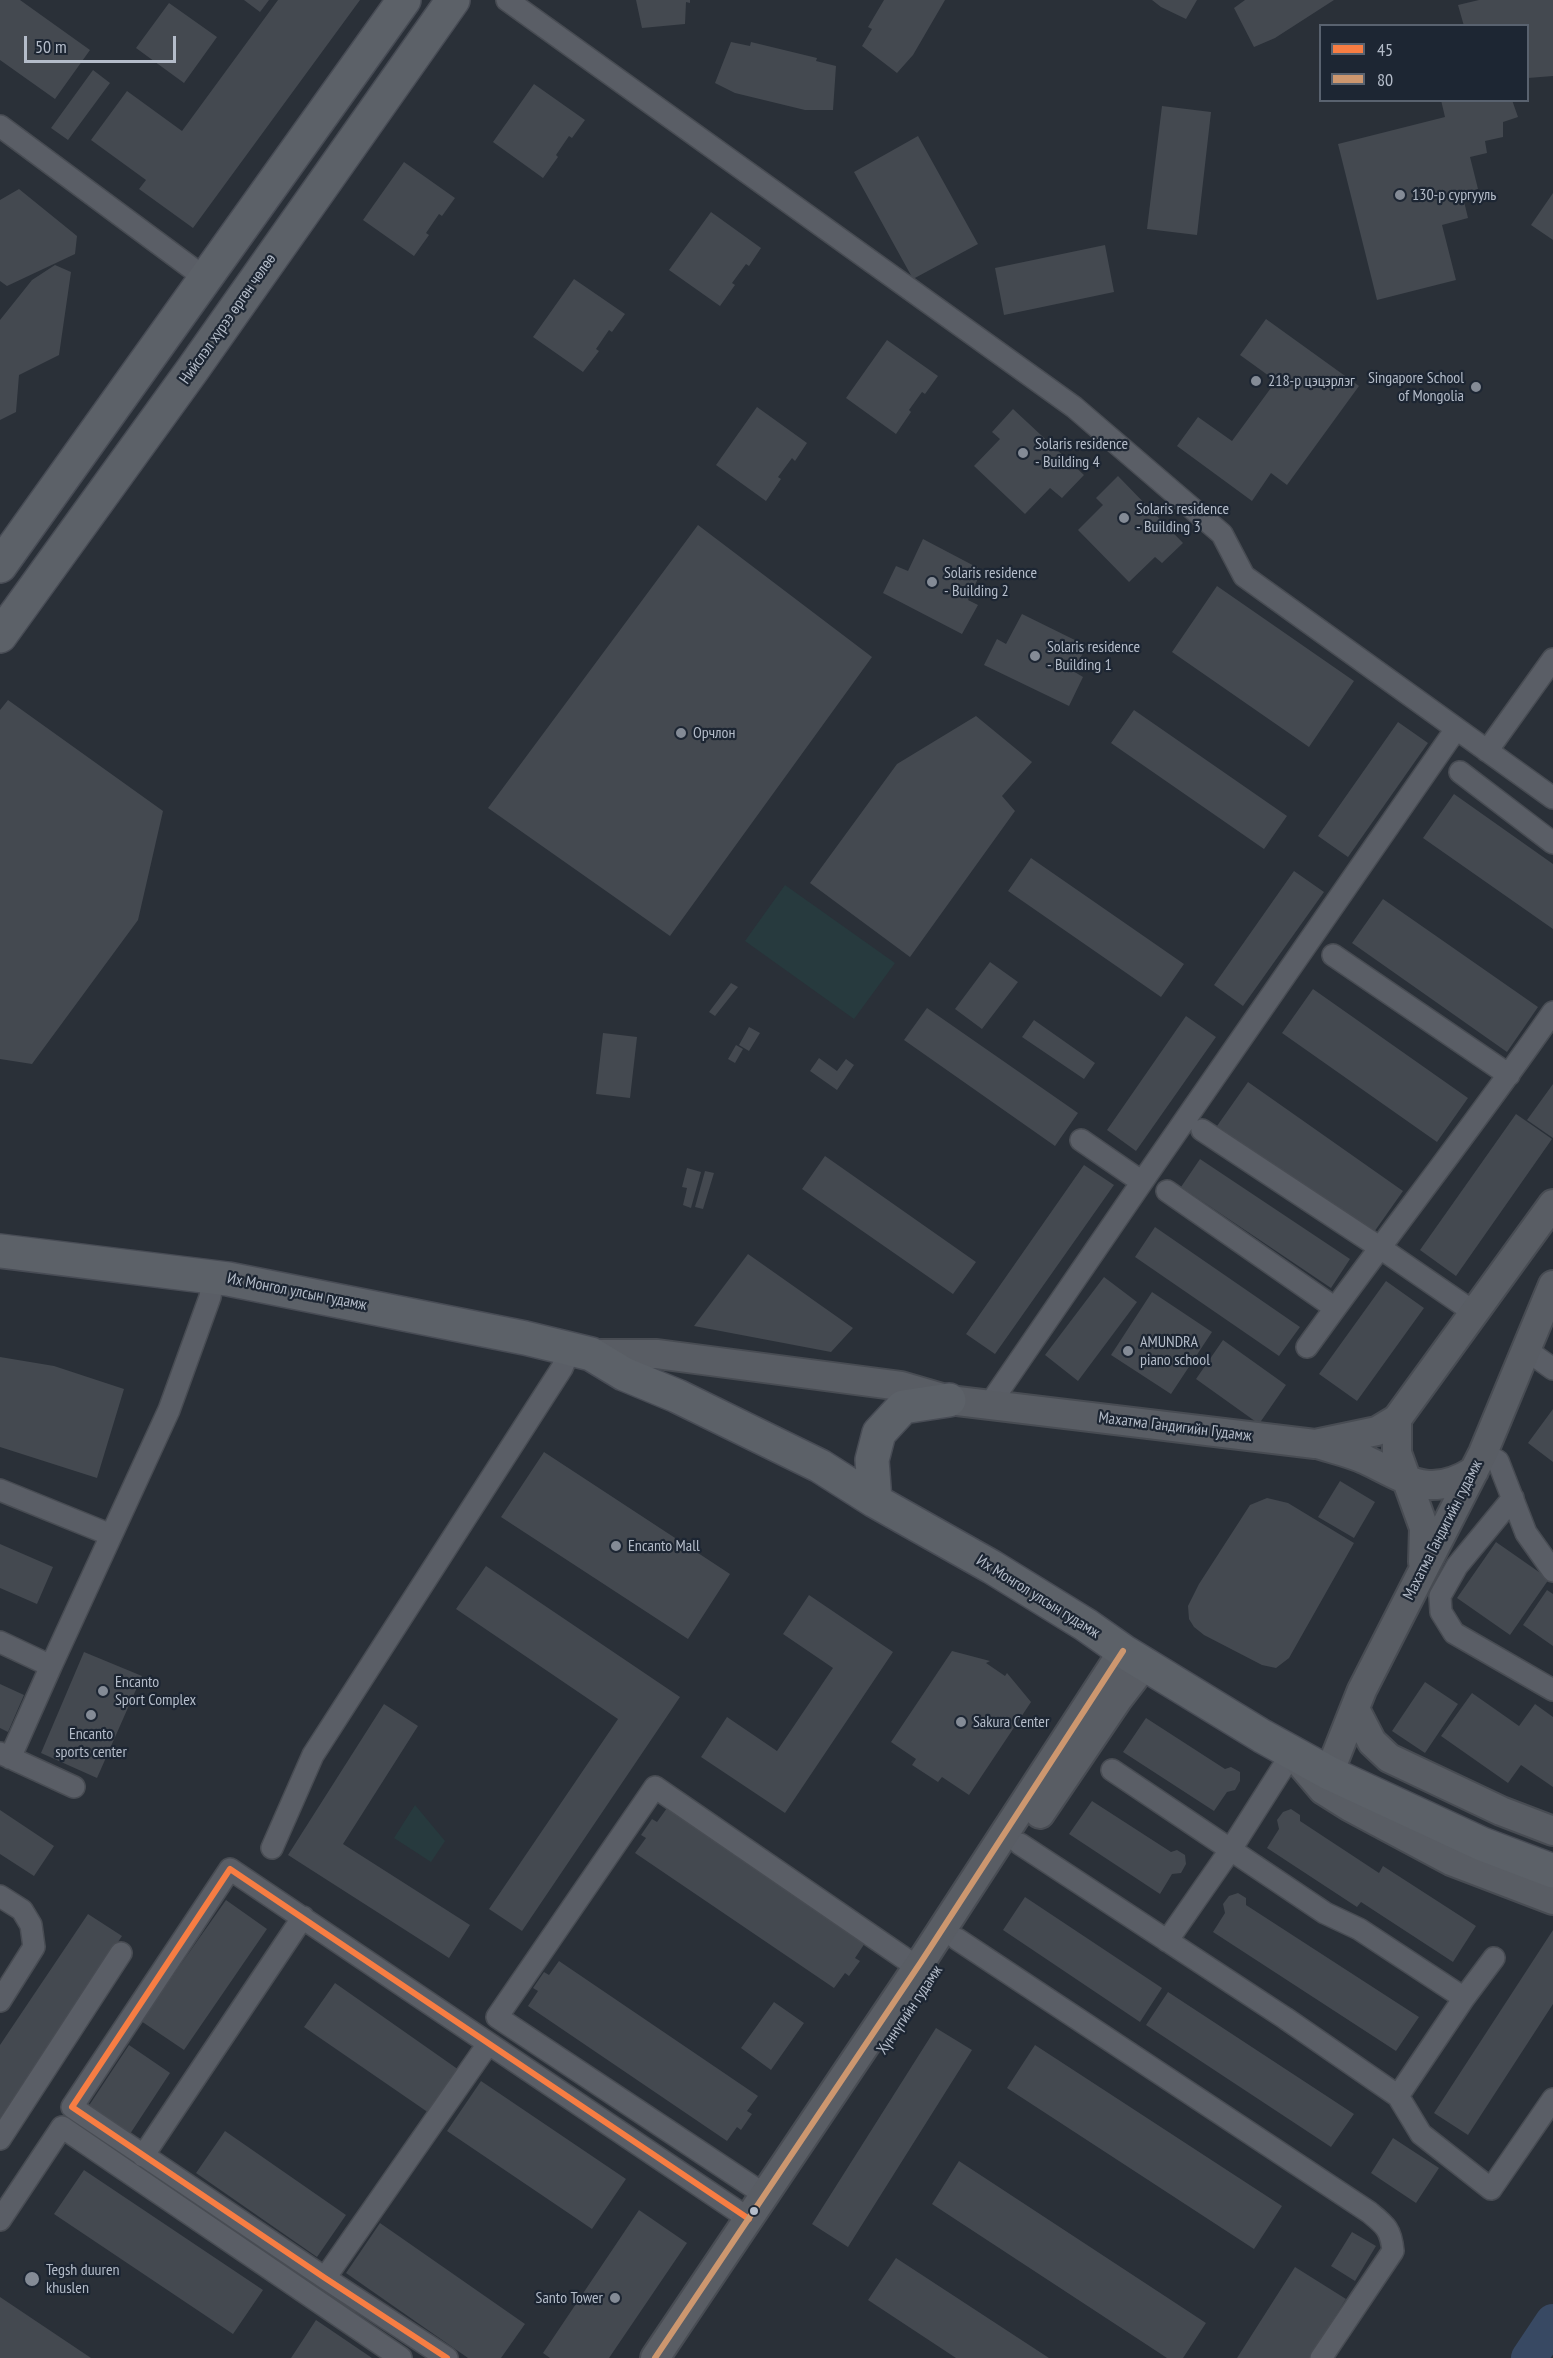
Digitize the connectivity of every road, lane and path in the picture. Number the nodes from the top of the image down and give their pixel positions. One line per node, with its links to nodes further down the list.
1 (404, 0): 5 (main road)
2 (507, 0): 9 (street)
3 (449, 1): 7 (main road, Нийслэл хүрээ өргөн чөлөө)
4 (0, 126): 5 (street)
5 (205, 278): 6 (main road)
6 (0, 566)
7 (0, 636)
8 (1553, 659): 10 (street)
9 (1456, 729): 10 (street); 19 (street)
10 (1487, 752): 12 (street)
11 (1460, 772): 13 (street)
12 (1553, 798)
13 (1553, 843)
14 (1332, 956): 16 (street)
15 (1553, 1012): 16 (street)
16 (1509, 1075): 22 (street)
17 (1202, 1130): 22 (street)
18 (1081, 1140): 19 (street)
19 (1142, 1182): 33 (street)
20 (1167, 1191): 26 (street)
21 (1552, 1208): 27 (main road)
22 (1379, 1247): 26 (street); 27 (street)
23 (0, 1251): 24 (main road, Их Монгол улсын гудамж)
24 (213, 1276): 30 (main road, Их Монгол улсын гудамж); 41 (street)
25 (1553, 1285): 29 (main road, Махатма Гандигийн гудамж)
26 (1335, 1308): 28 (street)
27 (1475, 1313): 34 (main road)
28 (1307, 1347)
29 (1525, 1349): 31 (street); 36 (main road, Махатма Гандигийн гудамж)
30 (580, 1352): 32 (main road, Их Монгол улсын гудамж); 40 (main road, Их Монгол улсын гудамж); 56 (street)
31 (1553, 1369)
32 (949, 1400): 33 (main road, Махатма Гандигийн Гудамж); 40 (main road)
33 (988, 1404): 35 (main road, Махатма Гандигийн Гудамж)
34 (1396, 1419): 35 (main road, Махатма Гандигийн Гудамж); 37 (main road)
35 (1315, 1444): 37 (main road)
36 (1479, 1462): 37 (main road); 39 (street); 42 (main road, Махатма Гандигийн гудамж)
37 (1407, 1482): 42 (main road)
38 (0, 1490): 41 (street)
39 (1513, 1498): 43 (street); 47 (street)
40 (875, 1501): 45 (main road, Их Монгол улсын гудамж)
41 (111, 1535): 46 (street)
42 (1422, 1570): 48 (main road, Махатма Гандигийн гудамж)
43 (1553, 1571)
44 (0, 1642): 46 (street)
45 (1134, 1658): 49 (main road, Их Монгол улсын гудамж); 55 (main road, Хүннүгийн гудамж); 66 (main road, Хүннүгийн гудамж)
46 (51, 1666): 50 (street)
47 (1553, 1690)
48 (1355, 1709): 52 (main road, Махатма Гандигийн гудамж); 54 (main road)
49 (1292, 1753): 52 (main road, Их Монгол улсын гудамж); 57 (street); 60 (main road)
50 (5, 1755): 53 (street)
51 (1112, 1770): 57 (street)
52 (1329, 1773): 58 (main road, Их Монгол улсын гудамж)
53 (74, 1787)
54 (1553, 1831)
55 (1020, 1844): 62 (main road, Хүннүгийн гудамж); 63 (street)
56 (272, 1848)
57 (1231, 1849): 63 (street); 67 (street)
58 (1553, 1871)
59 (0, 1896): 68 (street)
60 (1553, 1900)
61 (303, 1917): 69 (street); 73 (street); 73 (street)
62 (957, 1939): 81 (main road, Хүннүгийн гудамж); 82 (street)
63 (1167, 1941): 70 (street)
64 (122, 1953): 72 (street)
65 (1494, 1958): 67 (street)
66 (917, 1968): 74 (main road, Хүннүгийн гудамж); 74 (street)
67 (1464, 1998): 70 (street)
68 (0, 2001)
69 (488, 2044): 75 (street); 77 (street)
70 (1398, 2096): 71 (street)
71 (1553, 2099)
72 (0, 2139)
73 (143, 2156): 77 (street)
74 (765, 2195): 75 (main road, Хүннүгийн гудамж)
75 (749, 2219): 80 (main road, Хүннүгийн гудамж)
76 (0, 2220): 78 (street)
77 (325, 2278): 79 (street)
78 (401, 2358)
79 (447, 2358)
80 (655, 2358)
81 (679, 2358)
82 (1321, 2358)

